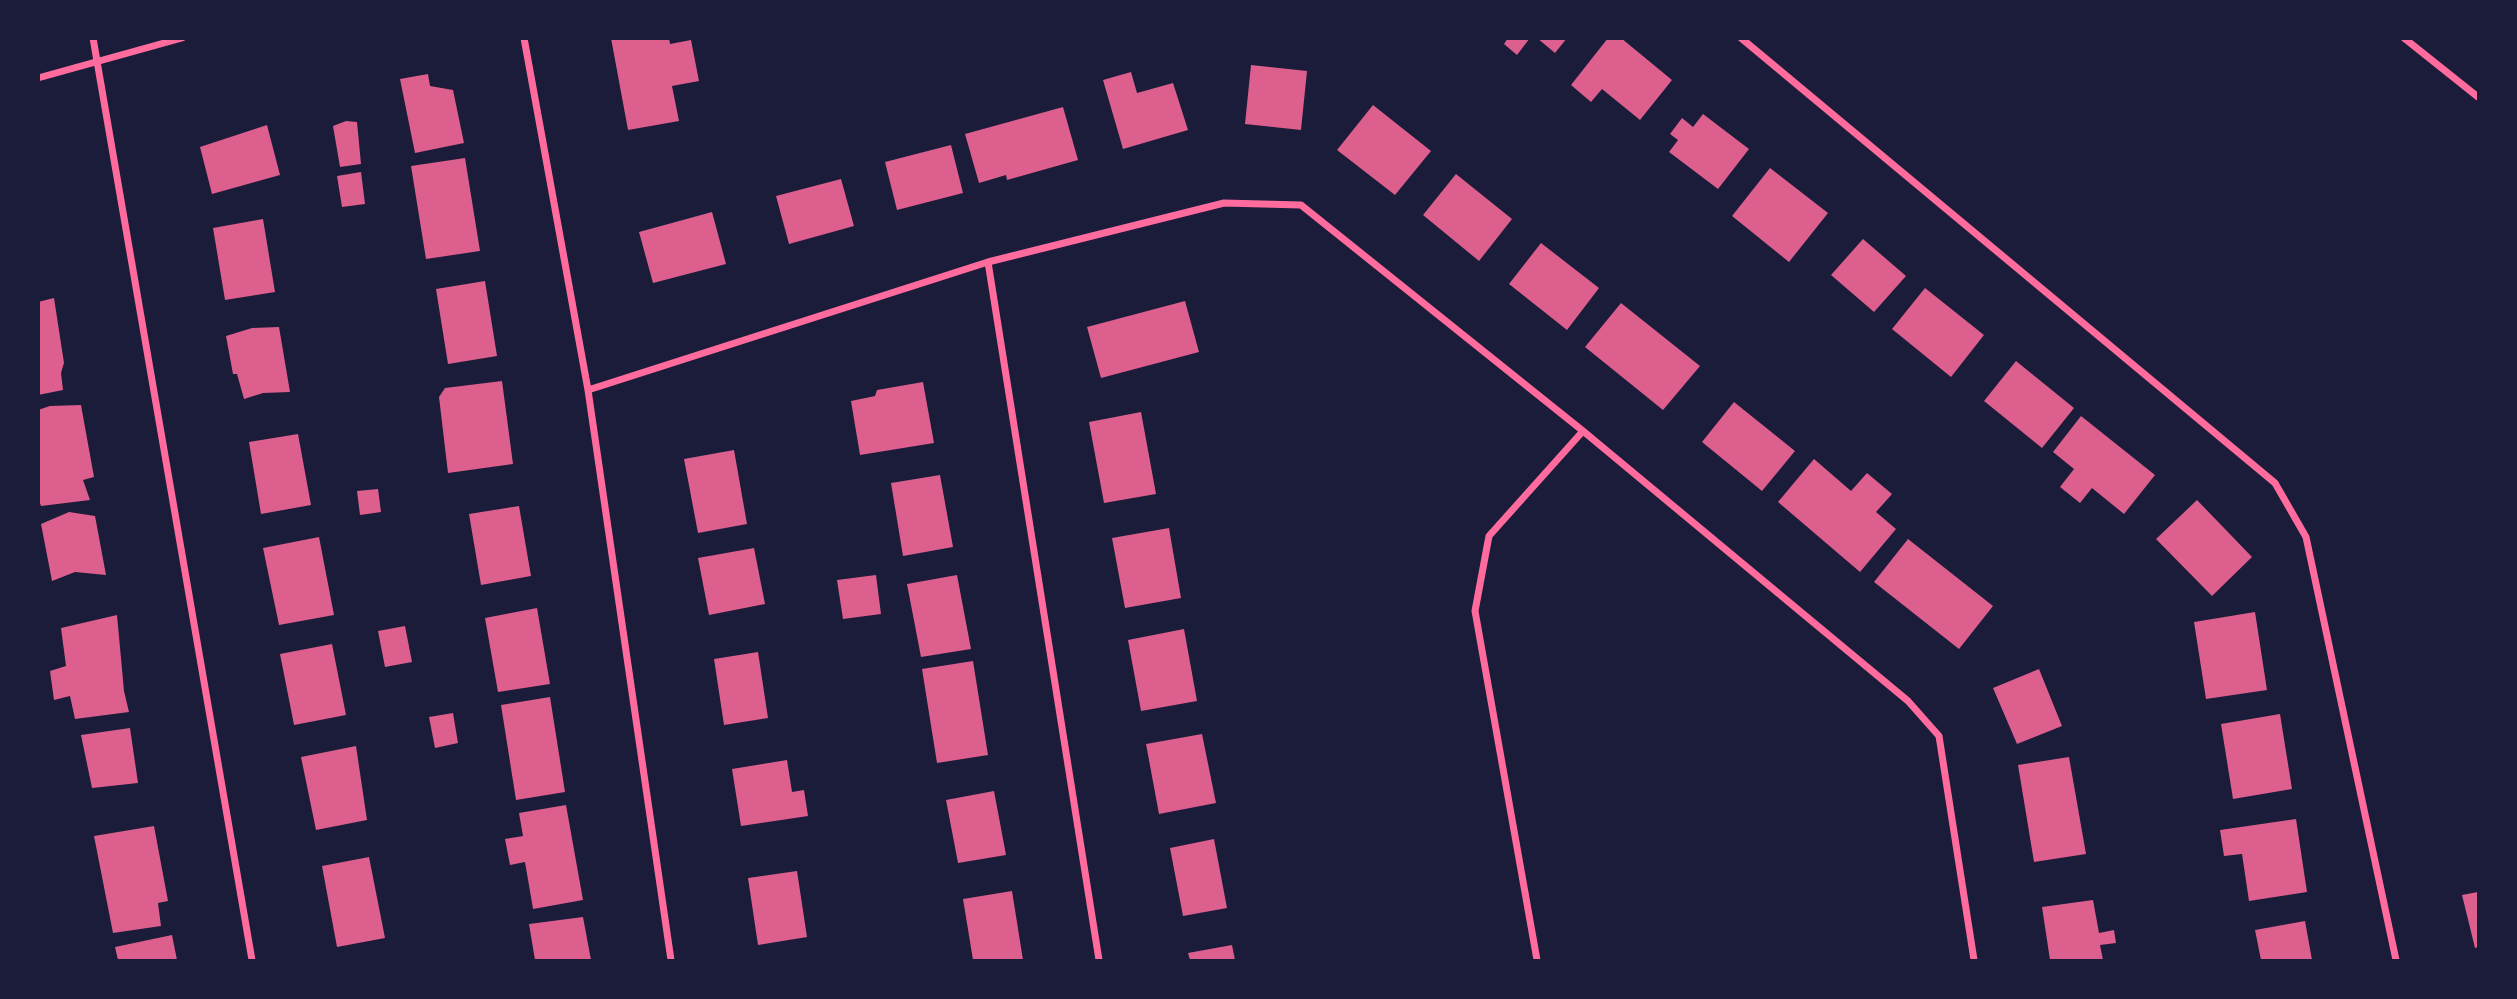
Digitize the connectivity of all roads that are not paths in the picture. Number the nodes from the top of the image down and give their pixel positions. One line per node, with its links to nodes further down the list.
1 (93, 38): 6 (street)
2 (182, 38): 6 (street)
3 (524, 38): 10 (street)
4 (1741, 38): 17 (street)
5 (2404, 38): 8 (street)
6 (96, 62): 7 (street); 12 (street)
7 (38, 78)
8 (2479, 97)
9 (988, 262): 10 (street); 11 (street); 14 (street)
10 (588, 390): 13 (street)
11 (1583, 431): 15 (street); 16 (street)
12 (252, 961)
13 (671, 961)
14 (1099, 961)
15 (1537, 961)
16 (1974, 961)
17 (2396, 961)

